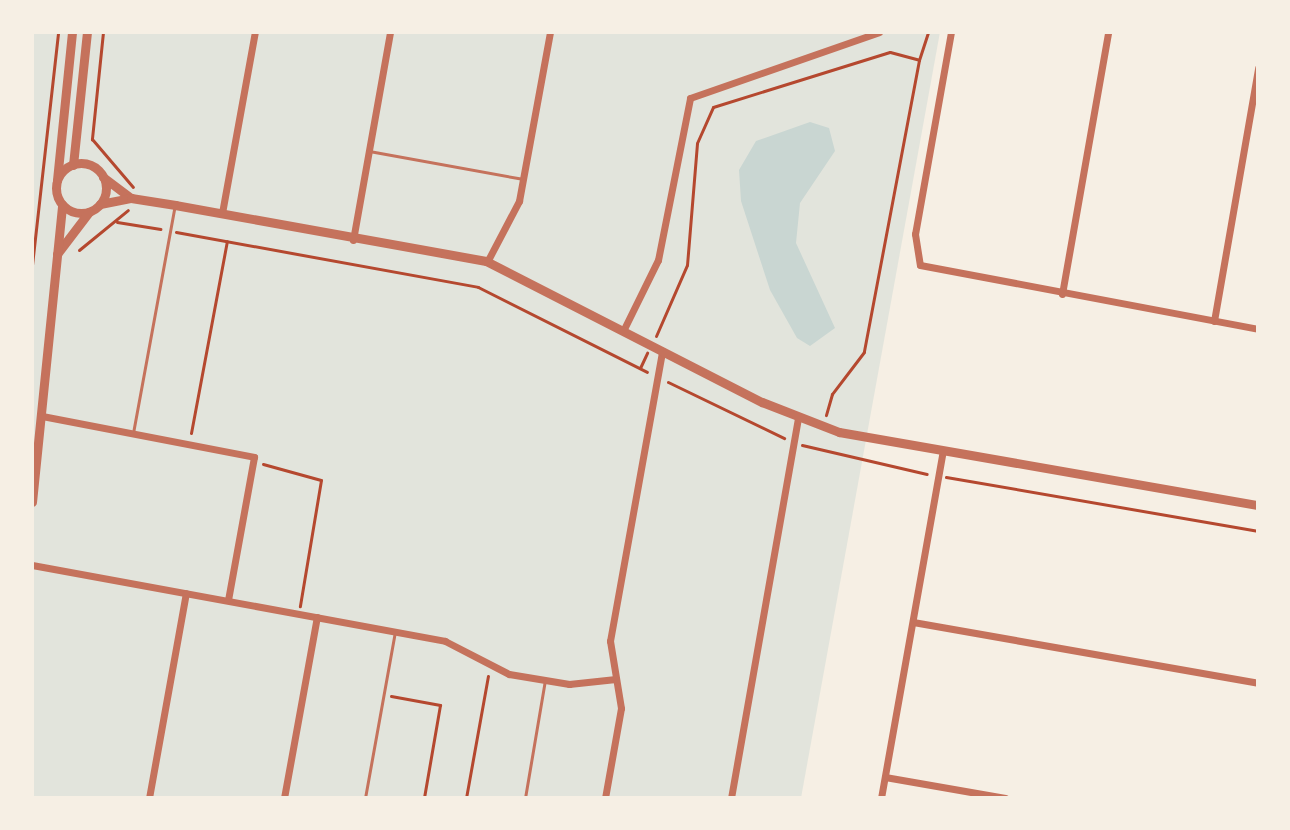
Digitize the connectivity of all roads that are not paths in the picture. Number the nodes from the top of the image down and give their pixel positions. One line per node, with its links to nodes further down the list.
1 (72, 32): 14 (street)
2 (87, 32): 11 (street)
3 (255, 32): 20 (street)
4 (390, 32): 10 (street)
5 (550, 32): 13 (street)
6 (879, 32): 27 (street)
7 (951, 32): 24 (street)
8 (1108, 32): 24 (street)
9 (1258, 68): 25 (street)
10 (369, 151): 13 (lane); 21 (street)
11 (73, 165): 12 (street); 14 (street)
12 (103, 177): 15 (street); 16 (street)
13 (523, 179): 23 (street)
14 (56, 186): 17 (street)
15 (131, 198): 16 (street); 18 (street)
16 (100, 204): 19 (street)
17 (62, 205): 19 (street); 22 (street)
18 (175, 205): 20 (street); 31 (lane)
19 (89, 212): 22 (street)
20 (222, 213): 21 (street)
21 (353, 240): 23 (street)
22 (55, 257): 29 (street)
23 (487, 262): 27 (street)
24 (1062, 294): 25 (street)
25 (1214, 321): 26 (street)
26 (1258, 329)
27 (623, 331): 28 (street)
28 (662, 351): 30 (street); 41 (street)
29 (42, 416): 31 (street); 33 (street)
30 (798, 418): 32 (street); 50 (street)
31 (133, 433): 37 (street)
32 (943, 450): 34 (street); 39 (street)
33 (32, 502)
34 (1258, 505)
35 (32, 565): 36 (street)
36 (186, 593): 37 (street); 45 (street)
37 (228, 600): 38 (street)
38 (317, 617): 40 (street); 46 (street)
39 (913, 622): 43 (street); 44 (street)
40 (395, 631): 42 (street); 47 (lane)
41 (616, 679): 42 (street); 49 (street)
42 (545, 680): 48 (lane)
43 (1258, 683)
44 (885, 777): 51 (street); 52 (street)
45 (149, 798)
46 (284, 798)
47 (365, 798)
48 (525, 798)
49 (605, 798)
50 (731, 798)
51 (881, 798)
52 (1005, 798)

